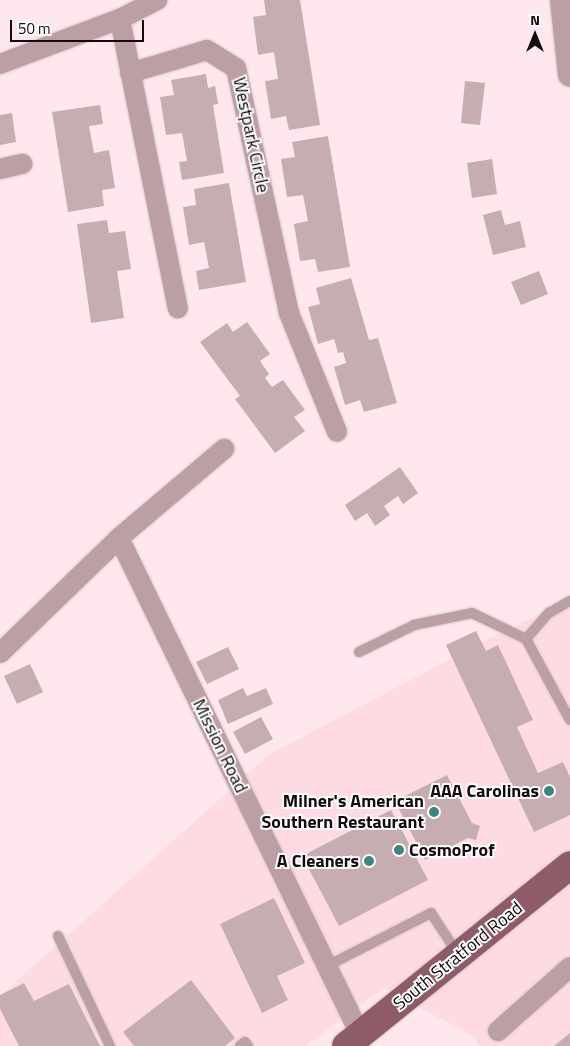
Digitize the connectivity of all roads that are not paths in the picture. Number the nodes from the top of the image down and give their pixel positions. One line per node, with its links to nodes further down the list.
1 (158, 0): 3 (street)
2 (562, 0): 6 (street)
3 (120, 19): 4 (street); 5 (street)
4 (0, 64)
5 (130, 73): 9 (street); 10 (street, Westpark Circle)
6 (570, 75)
7 (22, 164): 8 (street)
8 (0, 169)
9 (178, 308)
10 (337, 432)
11 (224, 449): 12 (street)
12 (119, 538): 16 (street); 21 (street, Mission Road)
13 (570, 601): 14 (lane)
14 (526, 639): 15 (lane); 17 (lane)
15 (359, 652)
16 (0, 653)
17 (570, 720)
18 (570, 865): 20 (main road, South Stratford Road)
19 (58, 936): 25 (lane)
20 (459, 954): 21 (lane); 24 (main road, South Stratford Road)
21 (327, 966): 24 (street, Mission Road)
22 (570, 967): 23 (street)
23 (498, 1031)
24 (353, 1040)
25 (110, 1046)
26 (240, 1046): 27 (lane)
27 (248, 1046)

